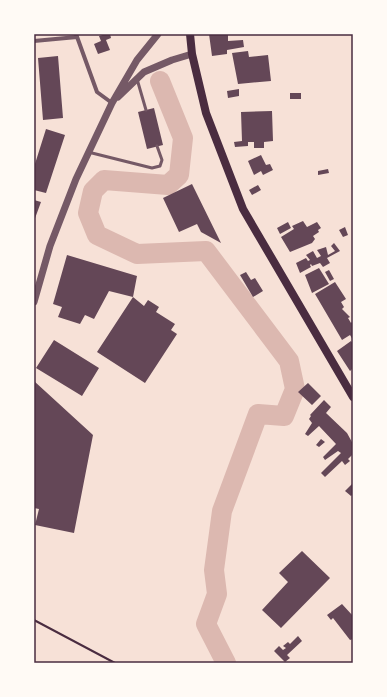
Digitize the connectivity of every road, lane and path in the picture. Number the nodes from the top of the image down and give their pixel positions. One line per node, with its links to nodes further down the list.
1 (158, 34): 7 (street)
2 (190, 34): 5 (main road)
3 (76, 35): 4 (street); 7 (street)
4 (34, 41)
5 (192, 54): 6 (street); 12 (main road)
6 (137, 79): 7 (street); 8 (lane)
7 (112, 103): 10 (street)
8 (146, 110)
9 (157, 146): 10 (lane)
10 (88, 152): 11 (street)
11 (34, 302)
12 (353, 397)
13 (34, 620): 14 (path)
14 (115, 663)

